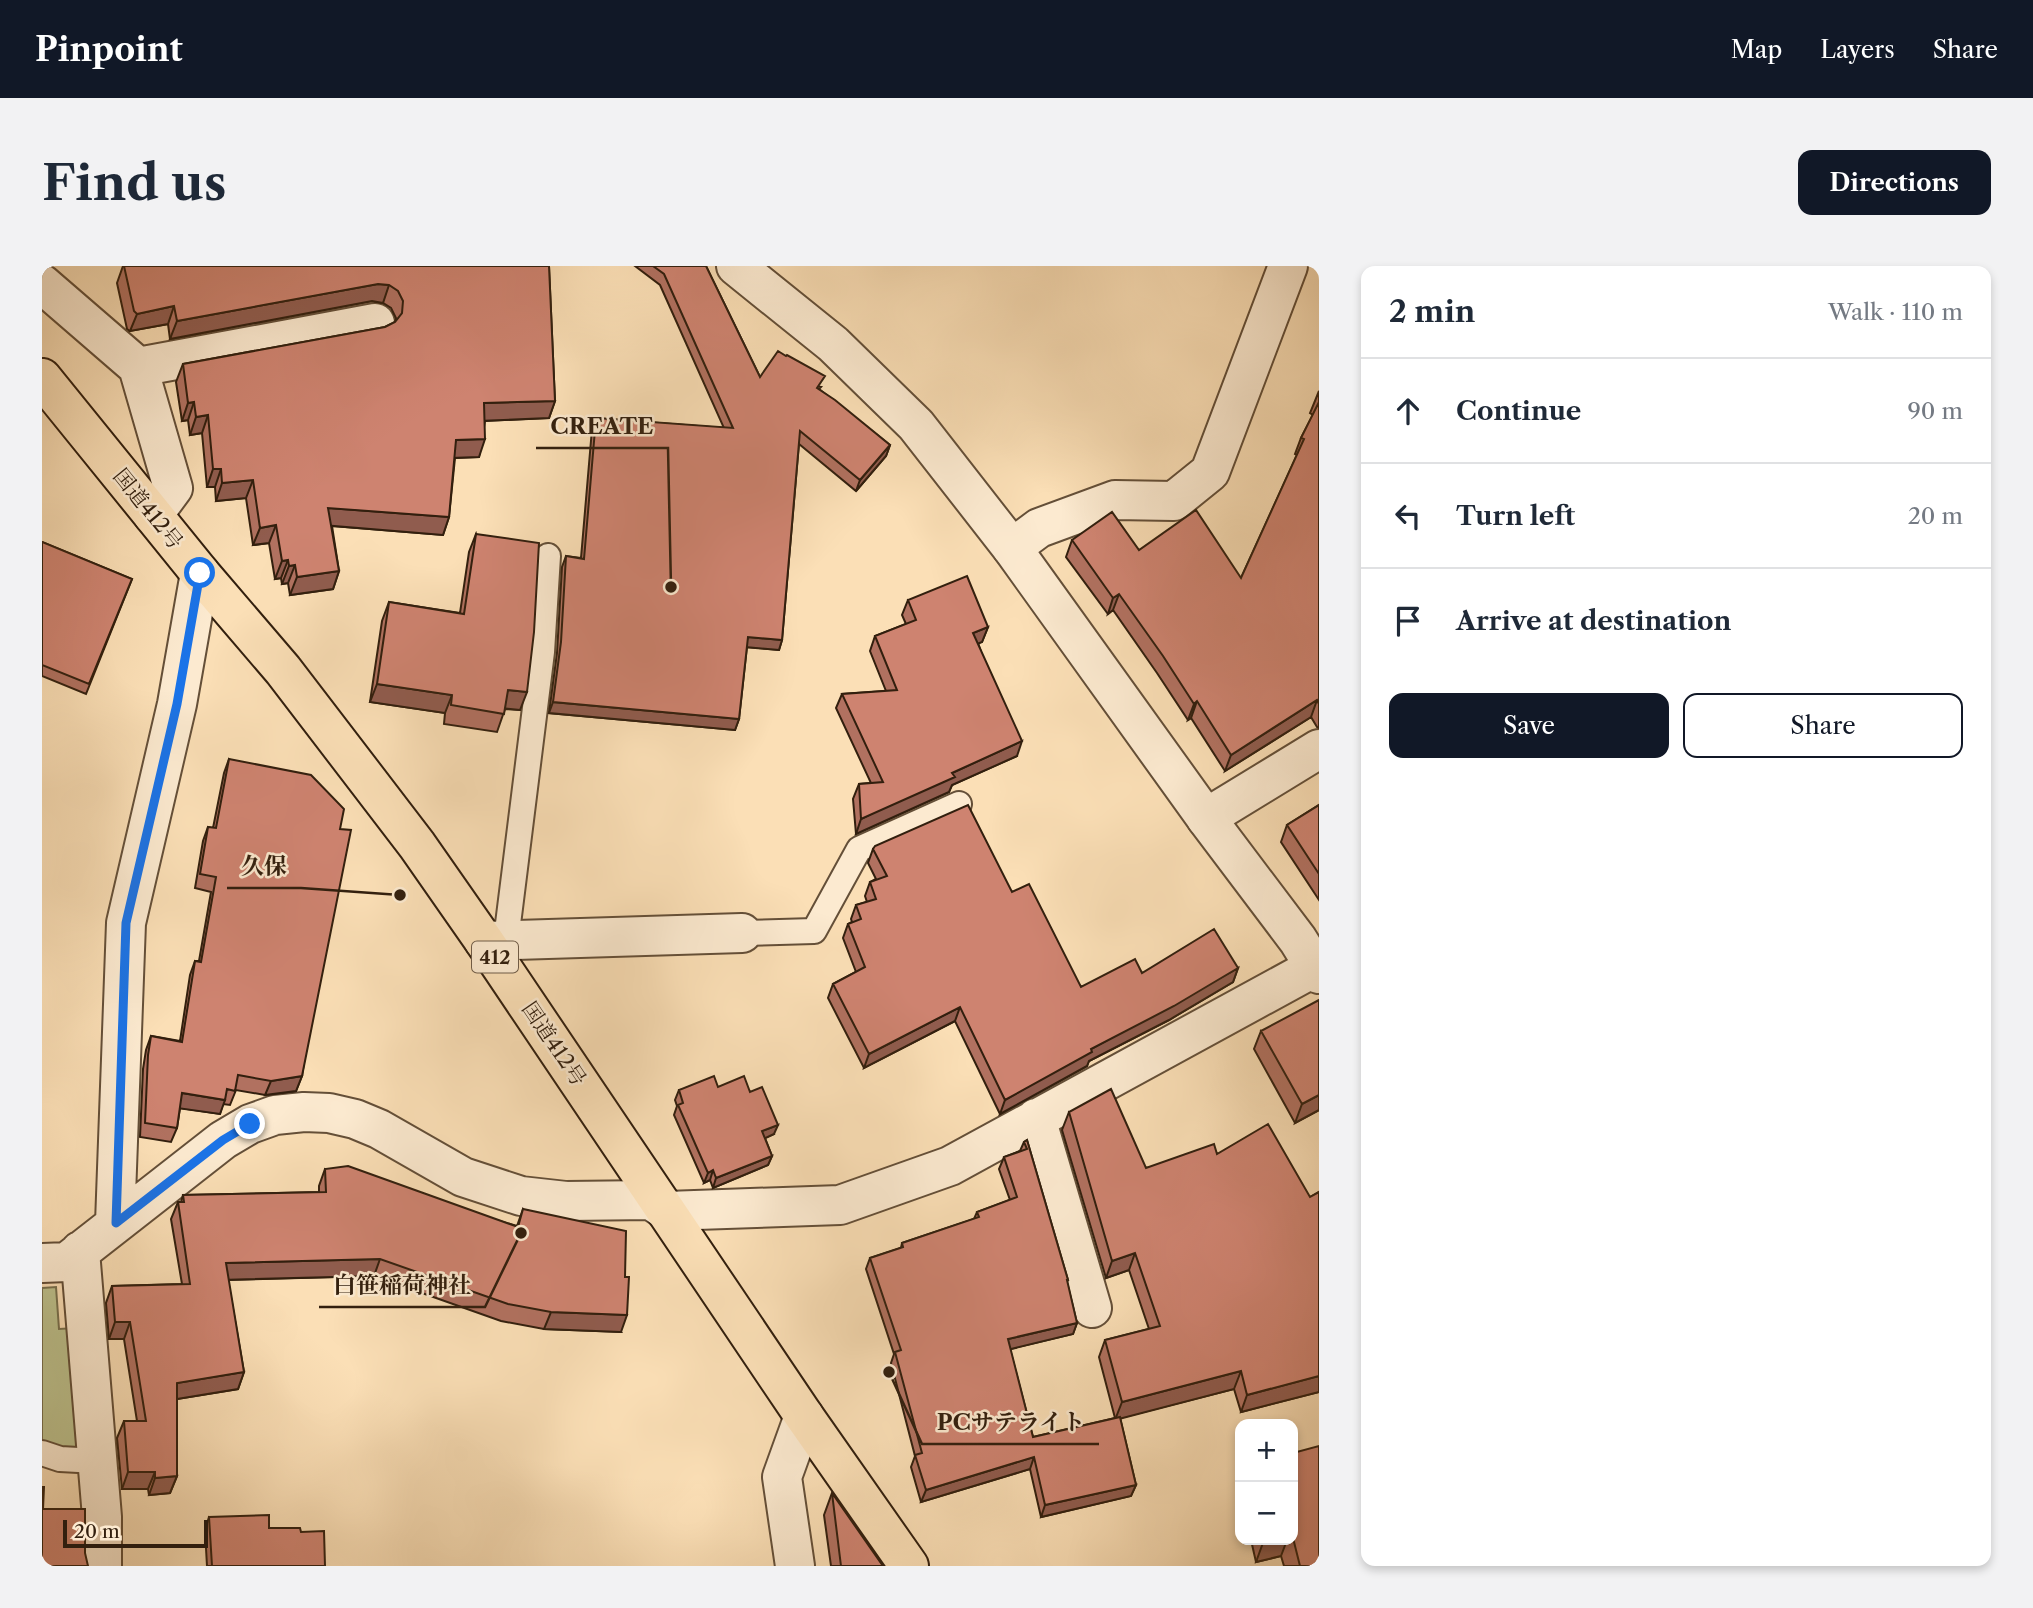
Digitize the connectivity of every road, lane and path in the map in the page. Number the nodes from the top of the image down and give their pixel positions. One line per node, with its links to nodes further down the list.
1 (736, 266): 8 (street)
2 (1288, 266): 8 (street)
3 (42, 284): 5 (street)
4 (375, 323): 5 (street)
5 (138, 367): 7 (street)
6 (42, 378): 7 (highway, 国道412号 / 412)
7 (153, 515): 10 (highway, 国道412号 / 412)
8 (1012, 548): 13 (street)
9 (548, 555): 15 (lane)
10 (200, 573): 15 (highway, 国道412号 / 412); 19 (street)
11 (1319, 750): 13 (street)
12 (959, 804): 14 (lane)
13 (1206, 818): 16 (street)
14 (742, 933): 15 (street)
15 (495, 941): 18 (highway, 国道412号 / 412)
16 (1317, 970): 17 (street)
17 (1036, 1118): 18 (street); 22 (street)
18 (667, 1211): 19 (street); 23 (highway, 国道412号 / 412)
19 (116, 1223): 20 (street)
20 (80, 1251): 21 (street); 25 (street)
21 (42, 1263)
22 (1093, 1308)
23 (804, 1416): 27 (street); 28 (highway, 国道412号 / 412)
24 (42, 1453): 25 (lane)
25 (97, 1461): 26 (street)
26 (102, 1566)
27 (795, 1566)
28 (909, 1566)

